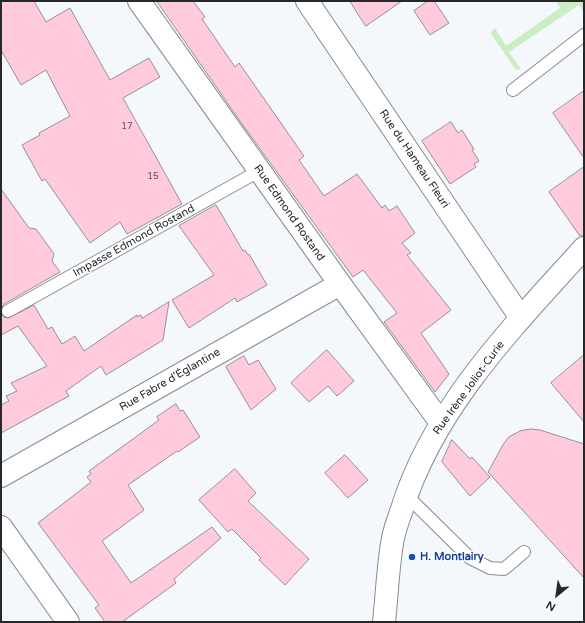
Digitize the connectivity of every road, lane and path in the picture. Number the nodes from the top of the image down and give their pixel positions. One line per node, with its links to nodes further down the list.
1 (139, 1): 5 (street, Rue Edmond Rostand)
2 (307, 1): 9 (street, Rue du Hameau Fleuri)
3 (584, 35): 4 (lane)
4 (513, 90)
5 (259, 171): 7 (street, Rue Edmond Rostand); 8 (lane, Impasse Edmond Rostand)
6 (584, 248): 9 (street, Rue Irène Joliot-Curie)
7 (340, 284): 10 (street, Rue Edmond Rostand); 11 (street, Rue Fabre d'Églantine)
8 (8, 311)
9 (521, 318): 10 (street, Rue Irène Joliot-Curie)
10 (441, 423): 12 (street, Rue Irène Joliot-Curie)
11 (1, 476)
12 (406, 495): 14 (lane); 16 (street, Rue Irène Joliot-Curie)
13 (1, 527): 15 (street)
14 (524, 552)
15 (68, 622)
16 (384, 622)

